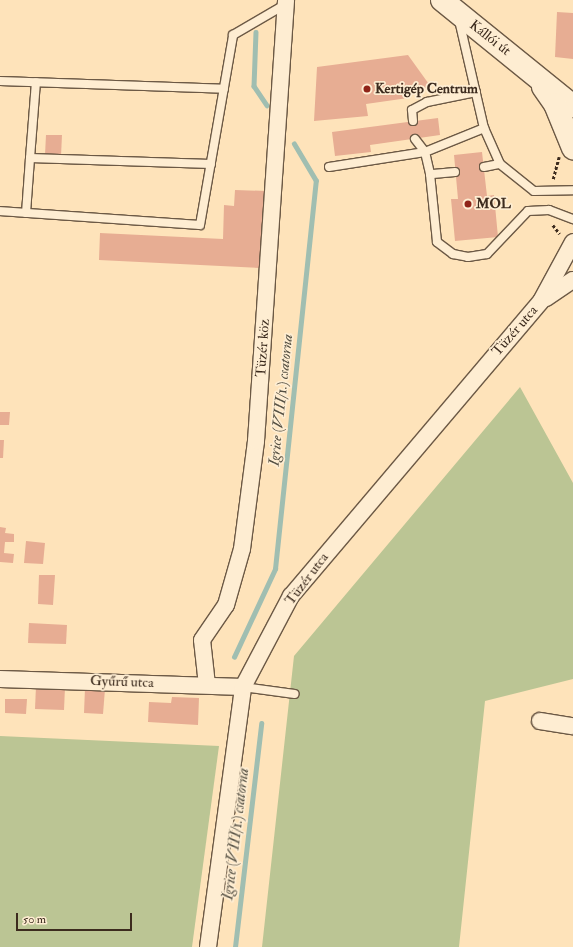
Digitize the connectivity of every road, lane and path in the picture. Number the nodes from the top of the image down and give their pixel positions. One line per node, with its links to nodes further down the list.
1 (286, 2): 6 (lane); 29 (street, Tüzér köz)
2 (450, 6): 3 (main road, Kállói út); 7 (lane)
3 (537, 78): 8 (main road, Kállói út); 12 (main road, Kállói út)
4 (0, 81): 5 (lane)
5 (36, 82): 6 (lane); 14 (lane)
6 (224, 89): 15 (lane)
7 (476, 92): 9 (lane); 10 (lane)
8 (573, 106)
9 (413, 122)
10 (484, 128): 13 (lane); 16 (lane)
11 (416, 139): 13 (lane)
12 (573, 148)
13 (425, 152): 17 (lane); 20 (lane)
14 (30, 158): 15 (lane); 23 (lane)
15 (211, 164): 23 (lane)
16 (500, 164): 18 (lane); 21 (lane)
17 (329, 167)
18 (484, 167)
19 (455, 172): 20 (lane)
20 (430, 174): 24 (lane)
21 (573, 190)
22 (0, 211): 23 (lane)
23 (26, 213)
24 (573, 219)
25 (573, 242): 27 (street, Tüzér utca)
26 (573, 280): 27 (street, Tüzér utca)
27 (541, 301): 30 (street, Tüzér utca)
28 (0, 679): 29 (street, Gyűrű utca)
29 (207, 685): 30 (street, Gyűrű utca)
30 (243, 687): 31 (lane); 34 (street, Tüzér utca)
31 (295, 694)
32 (540, 721): 33 (street)
33 (573, 726)
34 (208, 947)

